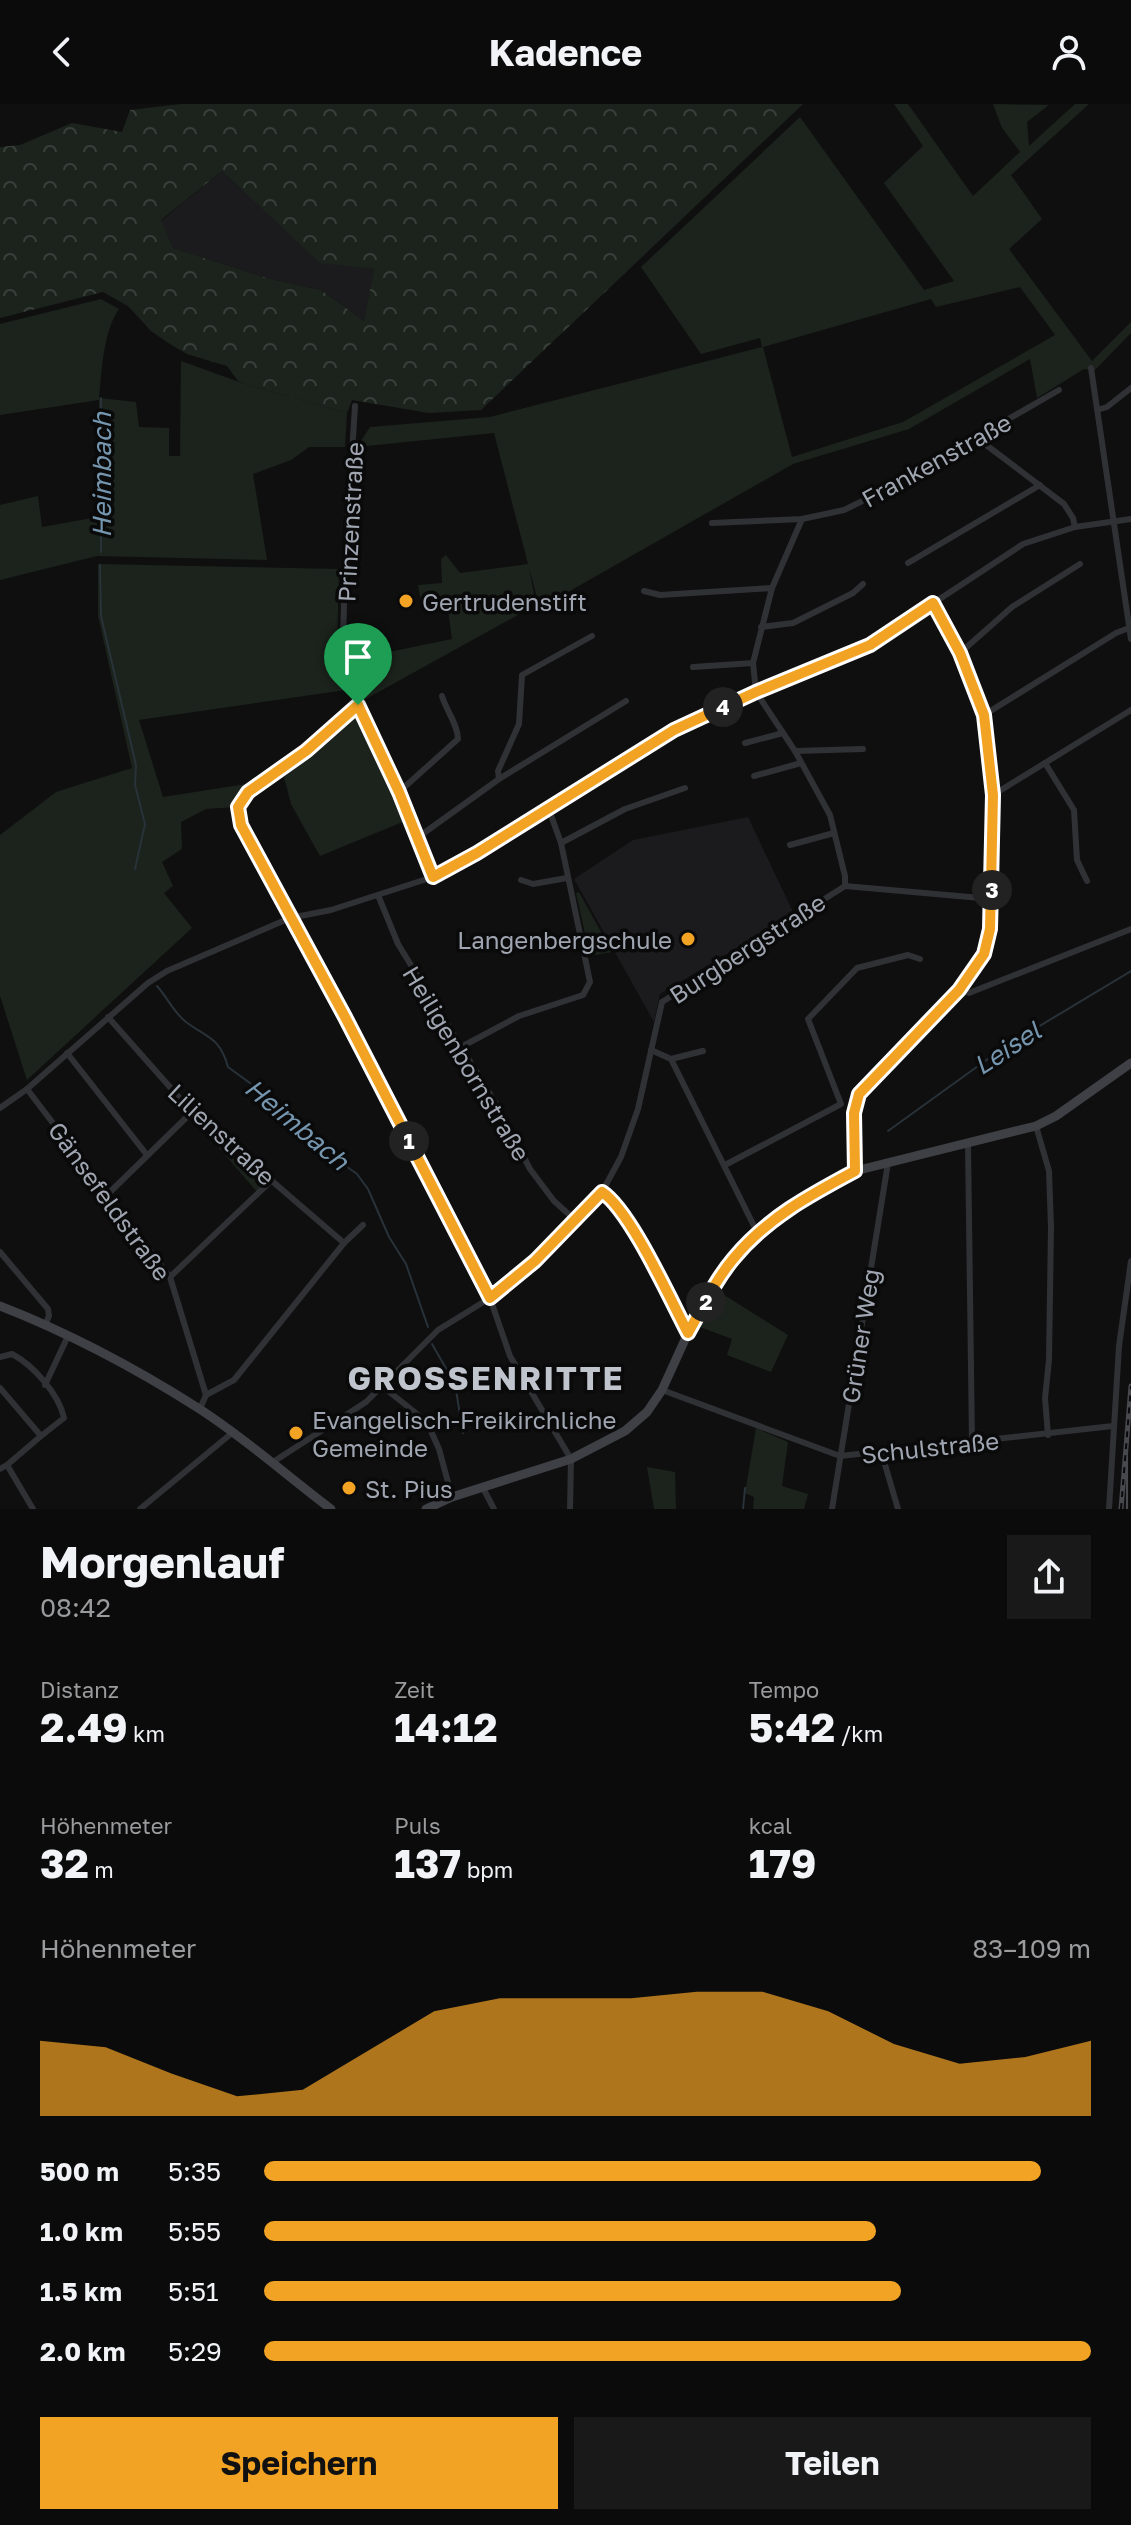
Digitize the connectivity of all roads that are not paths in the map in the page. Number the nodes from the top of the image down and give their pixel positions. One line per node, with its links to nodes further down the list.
1 (1091, 368): 5 (street)
2 (1131, 388): 5 (street)
3 (1059, 390): 6 (street, Frankenstraße)
4 (355, 406): 29 (street, Prinzenstraße)
5 (1097, 410): 10 (street)
6 (977, 438): 7 (street); 8 (street, Frankenstraße)
7 (1040, 485): 12 (street); 13 (street)
8 (802, 519): 11 (street, Frankenstraße); 16 (street)
9 (1131, 519): 10 (street)
10 (1114, 522): 12 (street); 20 (street)
11 (712, 523)
12 (1075, 527): 18 (street)
13 (908, 563)
14 (1080, 564): 23 (street)
15 (863, 584): 19 (street)
16 (772, 588): 17 (street); 19 (street)
17 (644, 591)
18 (933, 603): 23 (street); 26 (street)
19 (761, 627): 24 (street)
20 (1129, 628): 22 (street); 31 (street)
21 (592, 636): 39 (street)
22 (1131, 639)
23 (960, 653): 31 (street)
24 (753, 663): 25 (street); 26 (street)
25 (693, 667)
26 (756, 692): 32 (street); 43 (street)
27 (442, 696): 41 (street)
28 (626, 701): 39 (street)
29 (358, 705): 41 (street, Prinzenstraße); 55 (street)
30 (1131, 710): 37 (street)
31 (984, 715): 42 (street)
32 (783, 733): 33 (street); 35 (street)
33 (745, 743)
34 (863, 749): 35 (street)
35 (795, 751): 36 (street)
36 (801, 763): 38 (street); 44 (street)
37 (1045, 763): 42 (street); 51 (street)
38 (754, 776)
39 (499, 779): 45 (street)
40 (685, 788): 46 (street)
41 (399, 792): 45 (street, Prinzenstraße)
42 (993, 795): 54 (street)
43 (548, 807): 46 (street); 48 (street)
44 (834, 833): 47 (street); 52 (street)
45 (417, 838): 48 (street, Prinzenstraße)
46 (561, 843): 49 (street)
47 (790, 845)
48 (433, 877): 53 (street)
49 (567, 878): 50 (street); 60 (street)
50 (521, 880)
51 (1087, 881)
52 (845, 886): 54 (street, Burgbergstraße); 61 (street, Burgbergstraße)
53 (378, 895): 55 (street); 60 (street, Heiligenbornstraße)
54 (992, 899): 58 (street)
55 (290, 918): 59 (street); 87 (street)
56 (1131, 929): 58 (street)
57 (920, 959): 67 (street)
58 (959, 990): 70 (street)
59 (108, 1017): 63 (street); 69 (street, Lilienstraße)
60 (461, 1047): 80 (street, Heiligenbornstraße)
61 (651, 1050): 64 (street); 78 (street, Burgbergstraße)
62 (703, 1051): 64 (street)
63 (67, 1053): 66 (street); 73 (street)
64 (671, 1059): 75 (street)
65 (1131, 1063): 71 (street)
66 (27, 1089): 68 (street); 79 (street, Gänsefeldstraße)
67 (841, 1104): 70 (street); 75 (street)
68 (0, 1108)
69 (192, 1112): 73 (street); 77 (street, Lilienstraße)
70 (854, 1113): 76 (street)
71 (1036, 1126): 72 (street); 101 (street)
72 (968, 1144): 74 (street); 103 (street)
73 (147, 1155): 79 (street)
74 (888, 1163): 76 (street); 105 (street, Grüner Weg)
75 (725, 1165): 82 (street)
76 (855, 1171): 82 (street)
77 (272, 1180): 83 (street, Lilienstraße); 86 (street)
78 (602, 1192): 80 (street, Burgbergstraße); 90 (street)
79 (108, 1194): 86 (street, Gänsefeldstraße)
80 (574, 1219): 87 (street, Burgbergstraße)
81 (363, 1225): 83 (street)
82 (757, 1232): 90 (street)
83 (344, 1243): 97 (street)
84 (0, 1252): 89 (street)
85 (1131, 1261): 99 (street)
86 (170, 1277): 97 (street, Gänsefeldstraße)
87 (490, 1298): 94 (street, Burgbergstraße); 106 (street)
88 (0, 1306): 89 (street)
89 (45, 1325): 91 (street)
90 (688, 1333): 96 (street)
91 (68, 1336): 93 (street); 98 (street)
92 (0, 1357): 93 (street)
93 (45, 1385): 102 (street)
94 (382, 1386): 107 (street, Burgbergstraße); 110 (street)
95 (0, 1388): 102 (street)
96 (662, 1390): 105 (street, Schulstraße); 106 (street)
97 (206, 1395): 98 (street)
98 (200, 1409): 100 (street)
99 (1113, 1426): 101 (street, Schulstraße); 120 (street)
100 (232, 1433): 107 (street); 114 (street)
101 (1048, 1435): 103 (street, Schulstraße)
102 (41, 1436): 108 (street)
103 (972, 1442): 104 (street, Schulstraße)
104 (881, 1451): 105 (street, Schulstraße); 119 (street)
105 (840, 1456): 118 (street, Grüner Weg)
106 (571, 1459): 109 (street); 117 (street)
107 (273, 1462): 111 (street)
108 (4, 1467): 113 (street)
109 (483, 1488): 110 (street); 116 (street)
110 (452, 1497): 112 (street)
111 (318, 1506): 115 (street)
112 (430, 1508)
113 (33, 1509)
114 (140, 1509)
115 (331, 1509)
116 (494, 1509)
117 (570, 1509)
118 (832, 1509)
119 (898, 1509)
120 (1109, 1509)

